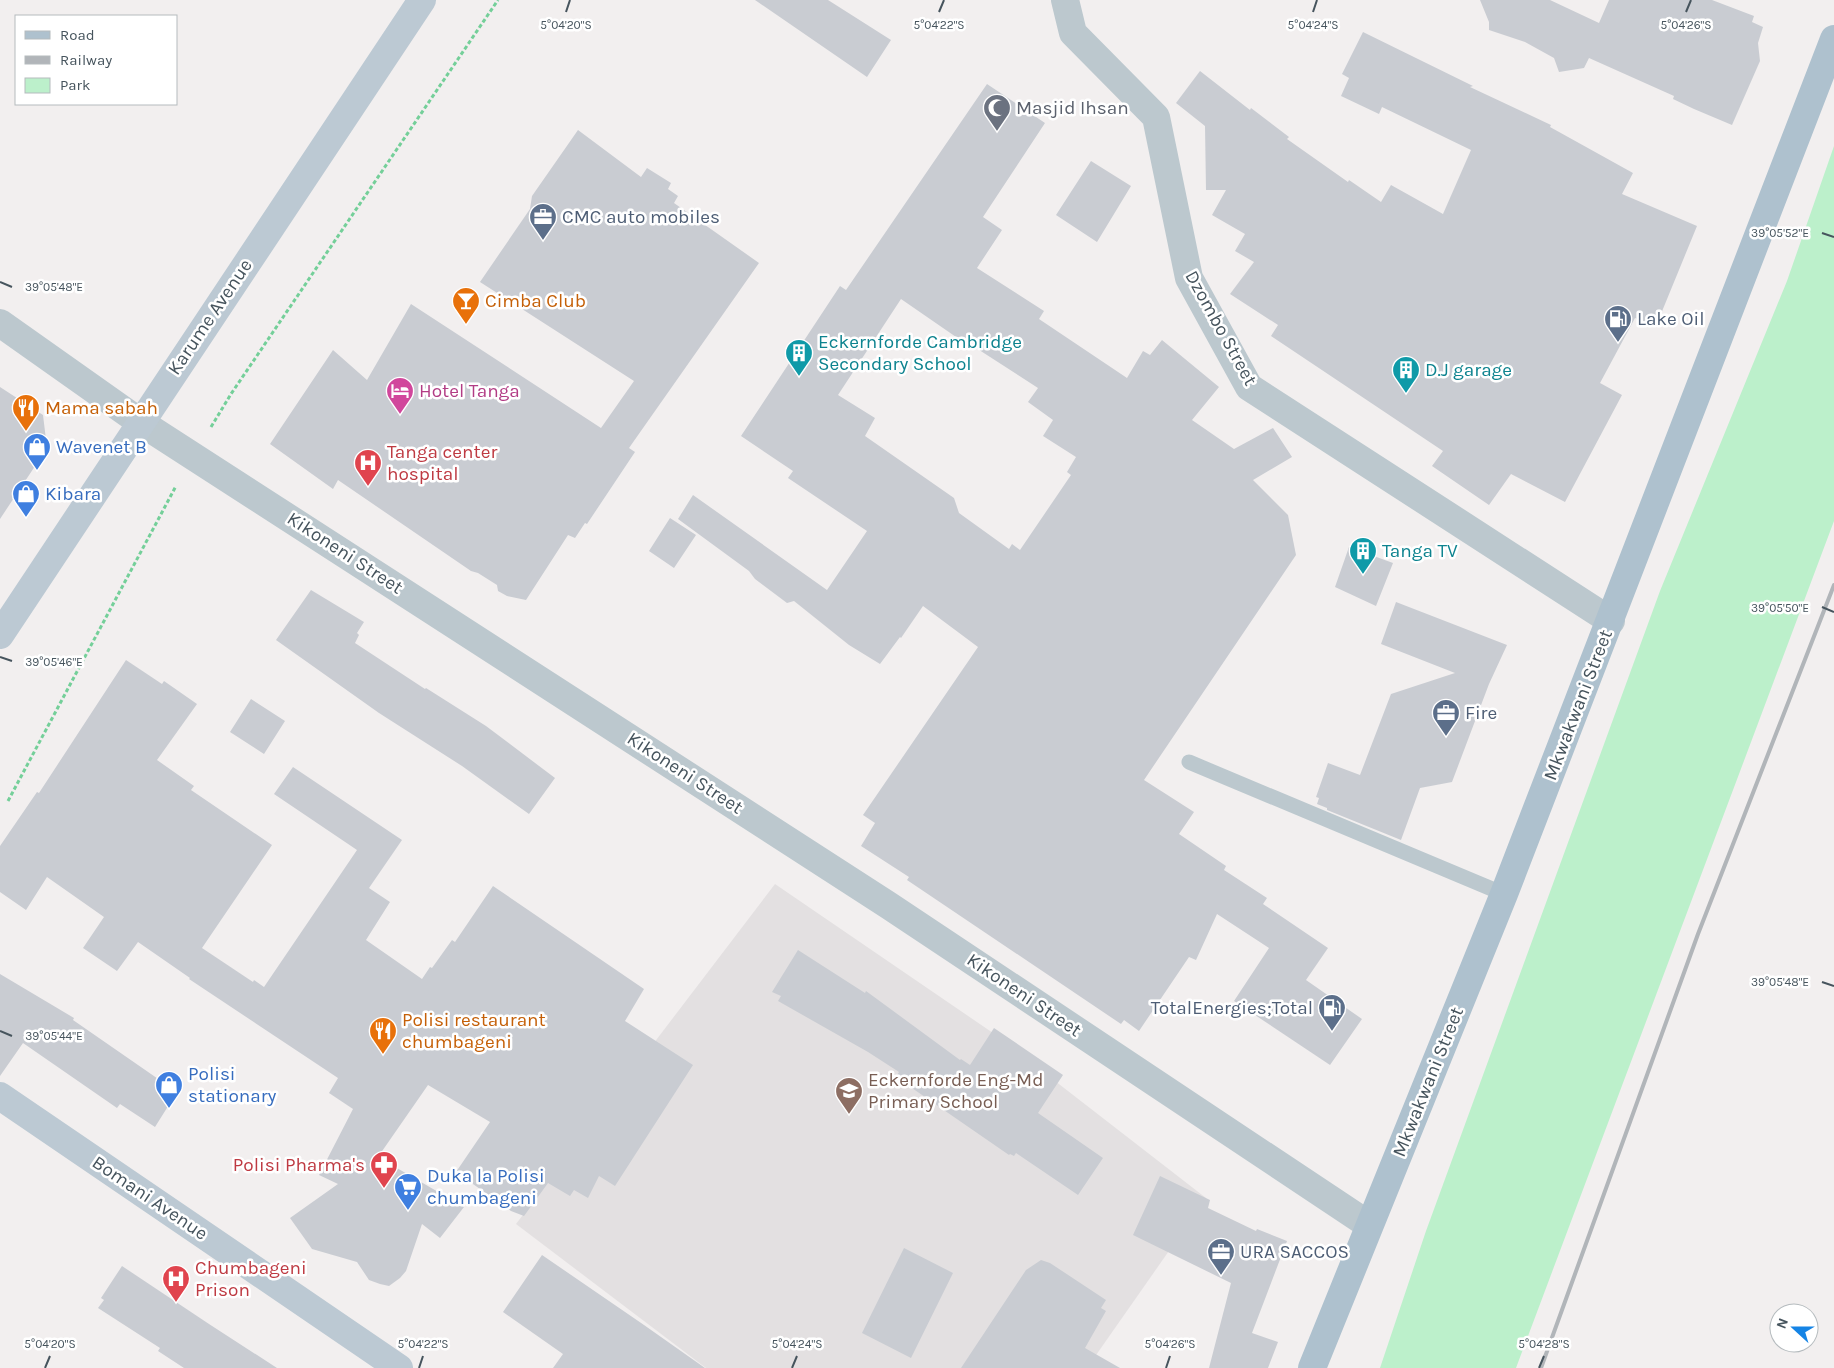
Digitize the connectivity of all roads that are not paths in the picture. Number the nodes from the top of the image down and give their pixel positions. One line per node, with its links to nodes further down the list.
1 (422, 0): 5 (main road, Karume Avenue)
2 (1065, 0): 6 (street, Dzombo Street)
3 (1834, 39): 6 (main road, Mkwakwani Street)
4 (0, 323): 5 (street, Kikoneni Street)
5 (140, 422): 7 (main road, Karume Avenue); 11 (street, Kikoneni Street)
6 (1611, 620): 9 (main road, Mkwakwani Street)
7 (0, 635)
8 (1189, 762): 9 (lane)
9 (1504, 894): 11 (main road, Mkwakwani Street)
10 (0, 1096): 12 (main road, Bomani Avenue)
11 (1369, 1225): 13 (main road, Mkwakwani Street)
12 (400, 1368)
13 (1312, 1368)

